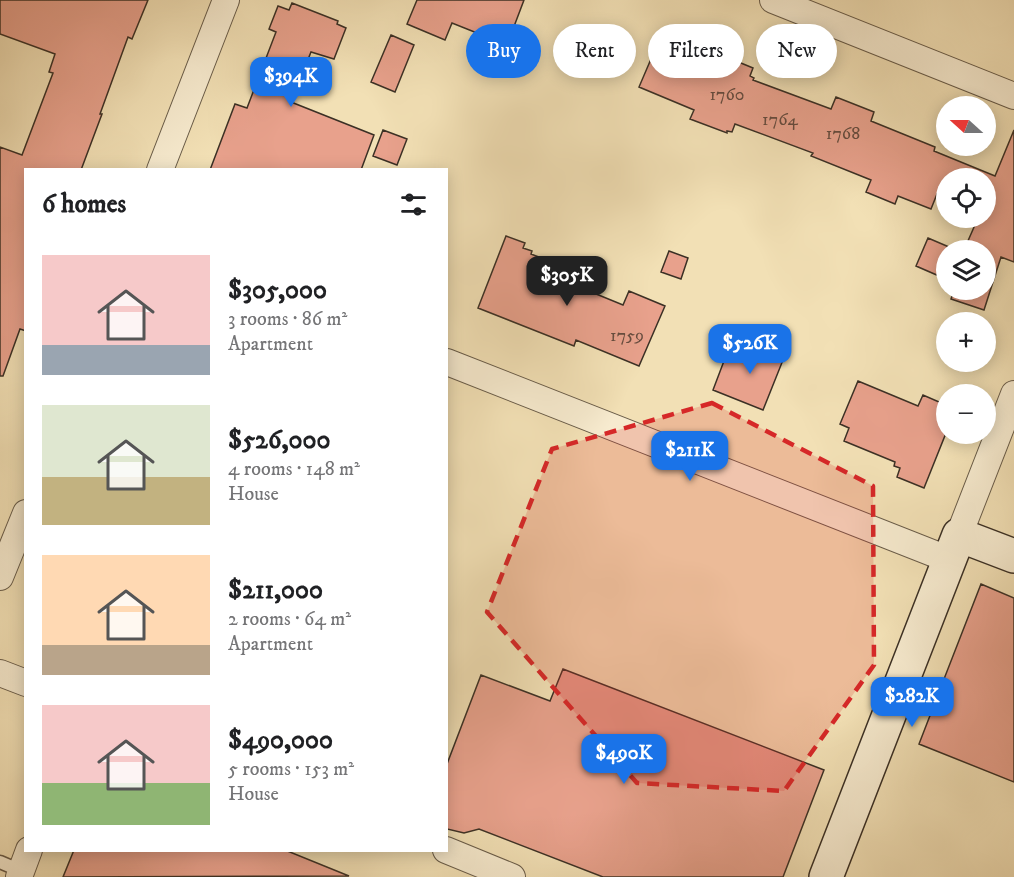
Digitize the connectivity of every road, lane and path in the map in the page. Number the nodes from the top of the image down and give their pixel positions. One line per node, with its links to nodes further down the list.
1 (226, 0): 4 (street)
2 (773, 0): 3 (street)
3 (1014, 96)
4 (161, 168)
5 (448, 362): 8 (street)
6 (1014, 394): 8 (street)
7 (24, 518): 10 (street)
8 (955, 548): 9 (street); 13 (street)
9 (1014, 556)
10 (0, 577)
11 (0, 673): 12 (street)
12 (24, 682)
13 (898, 691): 14 (lane); 17 (street)
14 (934, 705)
15 (448, 851): 16 (street)
16 (512, 877)
17 (826, 877)

